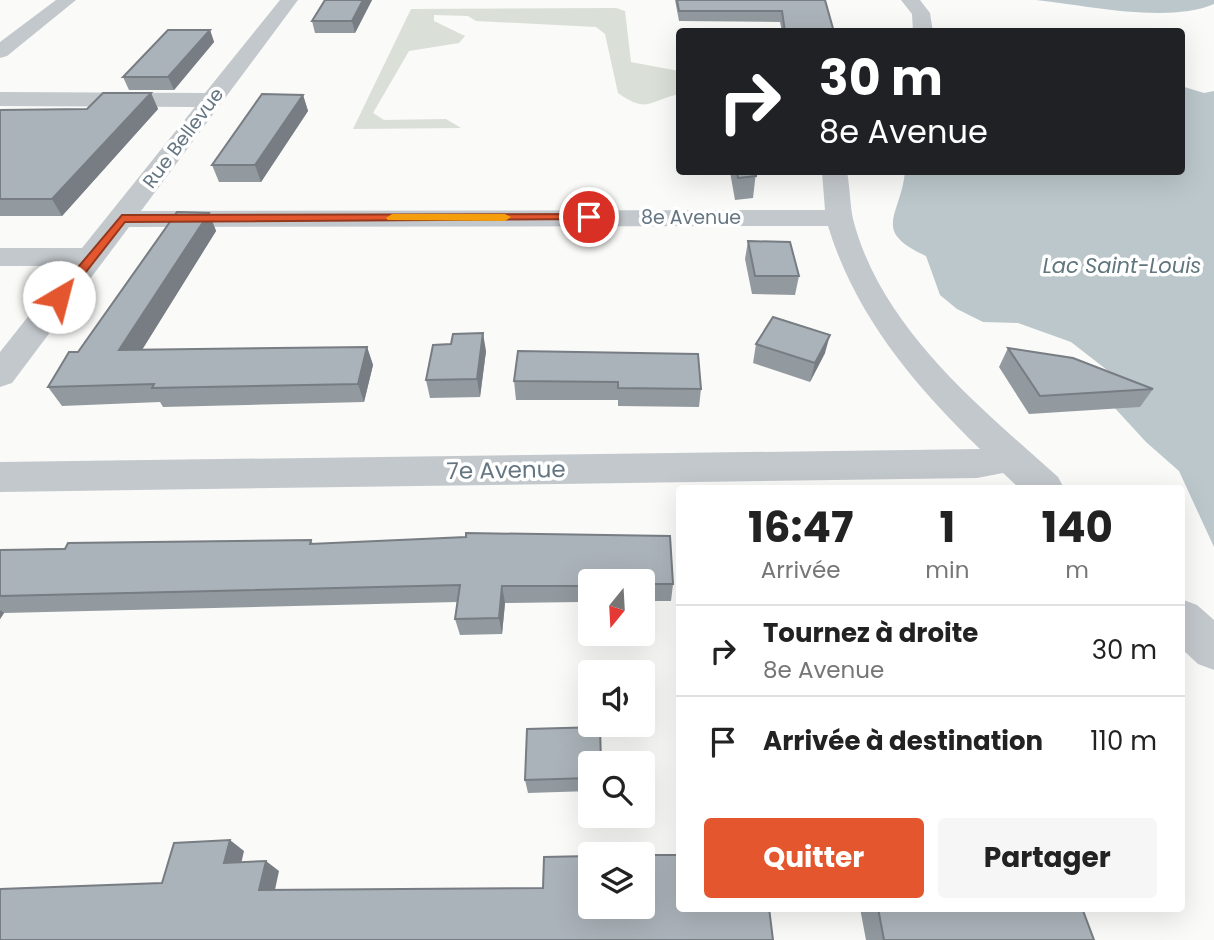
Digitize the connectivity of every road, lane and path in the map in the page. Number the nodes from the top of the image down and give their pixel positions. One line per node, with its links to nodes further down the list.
1 (67, 0): 5 (street)
2 (289, 0): 7 (street, Rue Bellevue)
3 (910, 0): 4 (street)
4 (923, 28)
5 (0, 52)
6 (0, 99): 7 (street)
7 (212, 100): 10 (street, Rue Bellevue)
8 (835, 175): 9 (street)
9 (839, 218): 10 (street, 8e Avenue); 14 (street)
10 (122, 219): 12 (street, Rue Bellevue)
11 (0, 257): 12 (street)
12 (90, 257): 13 (street, Rue Bellevue)
13 (0, 374)
14 (1011, 457): 15 (street, 7e Avenue); 16 (street)
15 (0, 477)
16 (1041, 485)
17 (1185, 623): 18 (street)
18 (1214, 649)

